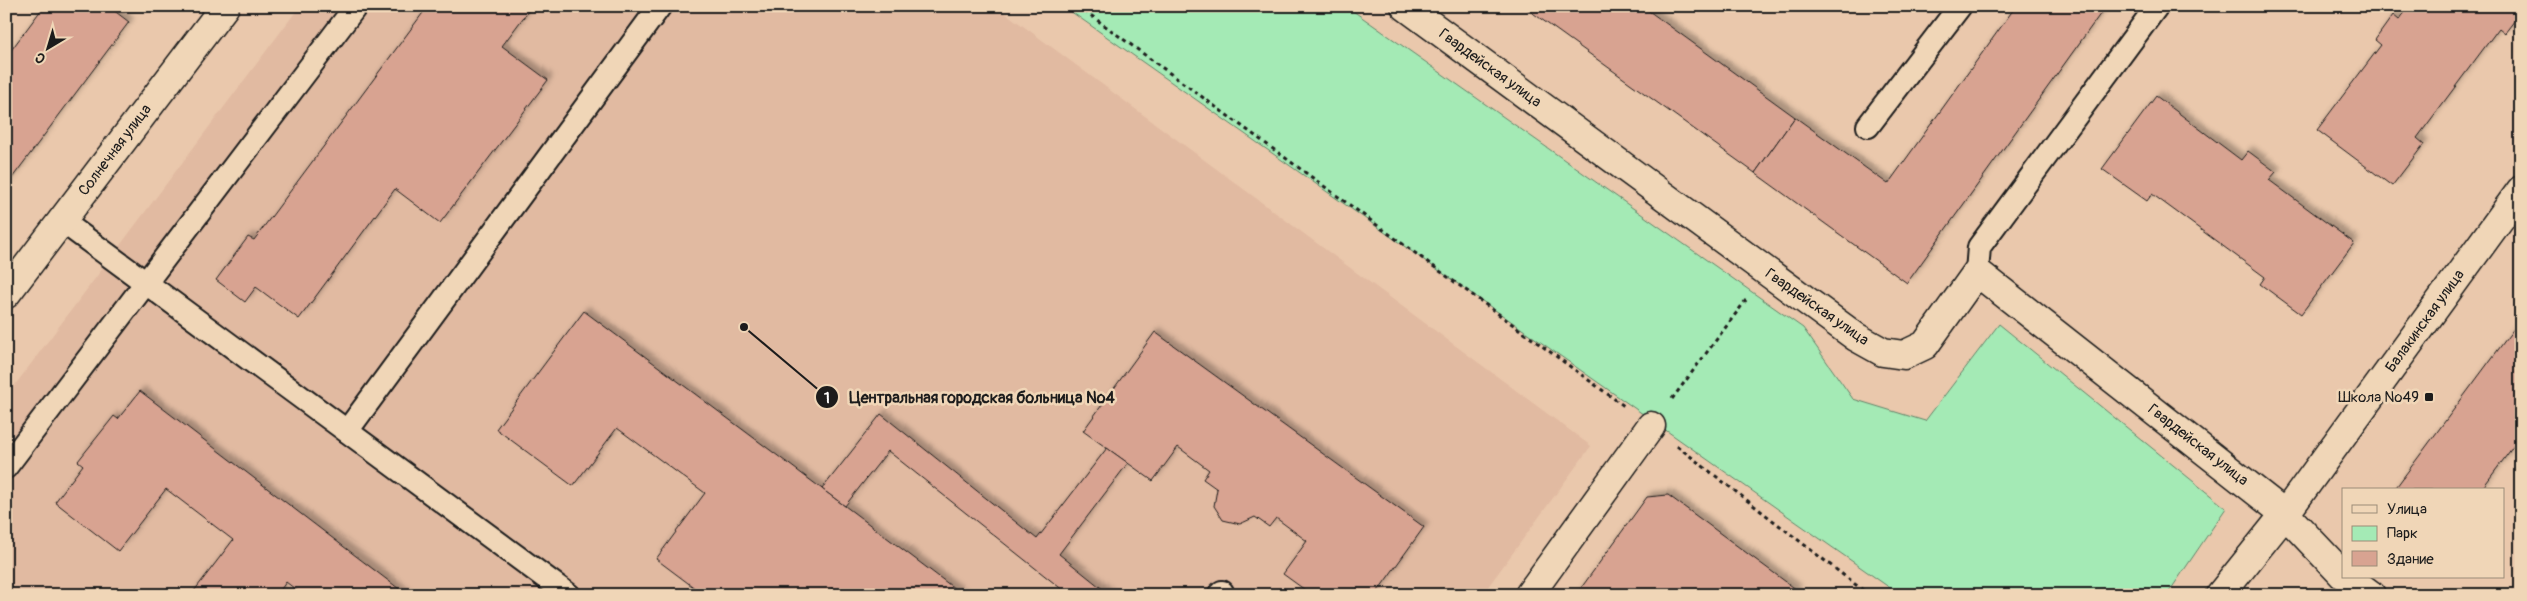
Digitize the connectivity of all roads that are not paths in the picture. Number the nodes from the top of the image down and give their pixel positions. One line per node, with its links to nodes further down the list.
1 (225, 6): 9 (street, Солнечная улица)
2 (356, 6): 11 (lane)
3 (660, 6): 14 (lane)
4 (1405, 6): 10 (street, Гвардейская улица)
5 (1960, 6): 7 (lane)
6 (2157, 6): 10 (lane)
7 (1868, 126)
8 (2521, 190): 16 (street, Балакинская улица)
9 (62, 221): 11 (lane); 12 (street, Солнечная улица)
10 (1977, 272): 16 (street, Гвардейская улица)
11 (144, 282): 14 (lane); 15 (lane)
12 (6, 294)
13 (1651, 426): 20 (street)
14 (347, 431): 19 (lane)
15 (6, 467)
16 (2285, 514): 17 (street, Гвардейская улица); 21 (street, Балакинская улица)
17 (2342, 574)
18 (2348, 578): 22 (street)
19 (568, 594)
20 (1529, 595)
21 (2220, 595)
22 (2371, 595)

